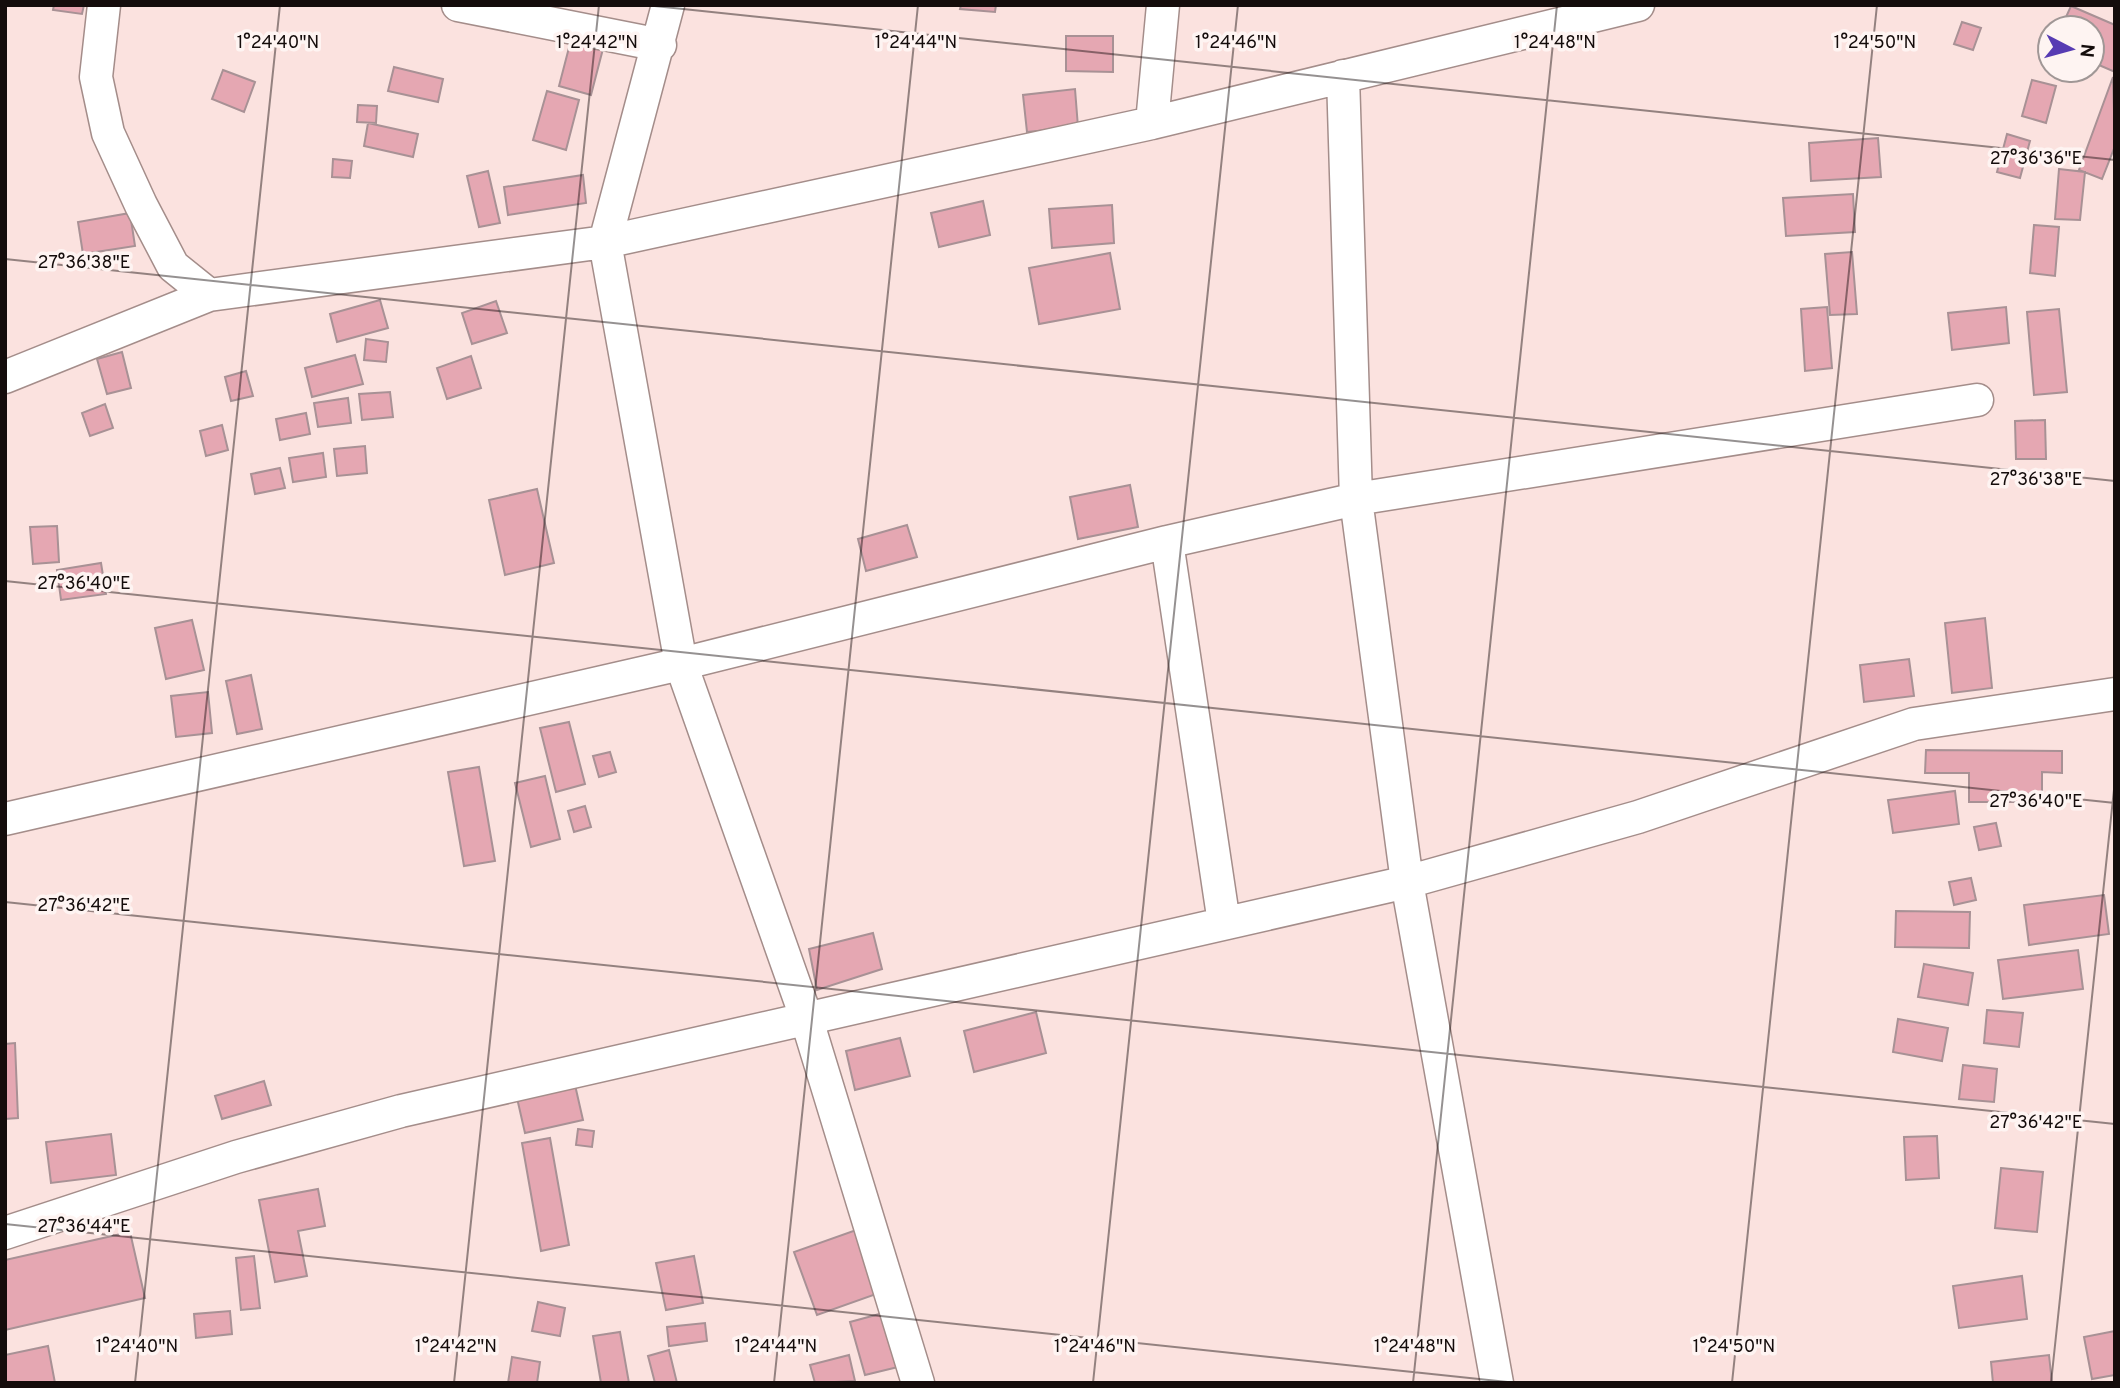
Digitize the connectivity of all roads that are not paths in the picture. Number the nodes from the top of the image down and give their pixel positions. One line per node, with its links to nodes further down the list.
1 (104, 5): 10 (street)
2 (458, 5): 6 (street)
3 (668, 5): 6 (street)
4 (1163, 5): 8 (street)
5 (1638, 5): 7 (street)
6 (660, 45): 9 (street)
7 (1343, 76): 8 (street); 13 (street)
8 (1152, 123): 9 (street)
9 (605, 242): 10 (street); 15 (street)
10 (209, 295): 11 (street)
11 (5, 377)
12 (1977, 400): 13 (street)
13 (1356, 499): 14 (street); 18 (street)
14 (1167, 542): 15 (street); 19 (street)
15 (681, 664): 17 (street); 20 (street)
16 (2115, 694): 18 (street)
17 (5, 819)
18 (1407, 881): 19 (street); 23 (street)
19 (1224, 923): 20 (street)
20 (806, 1017): 21 (street); 22 (street)
21 (5, 1233)
22 (918, 1383)
23 (1497, 1383)

